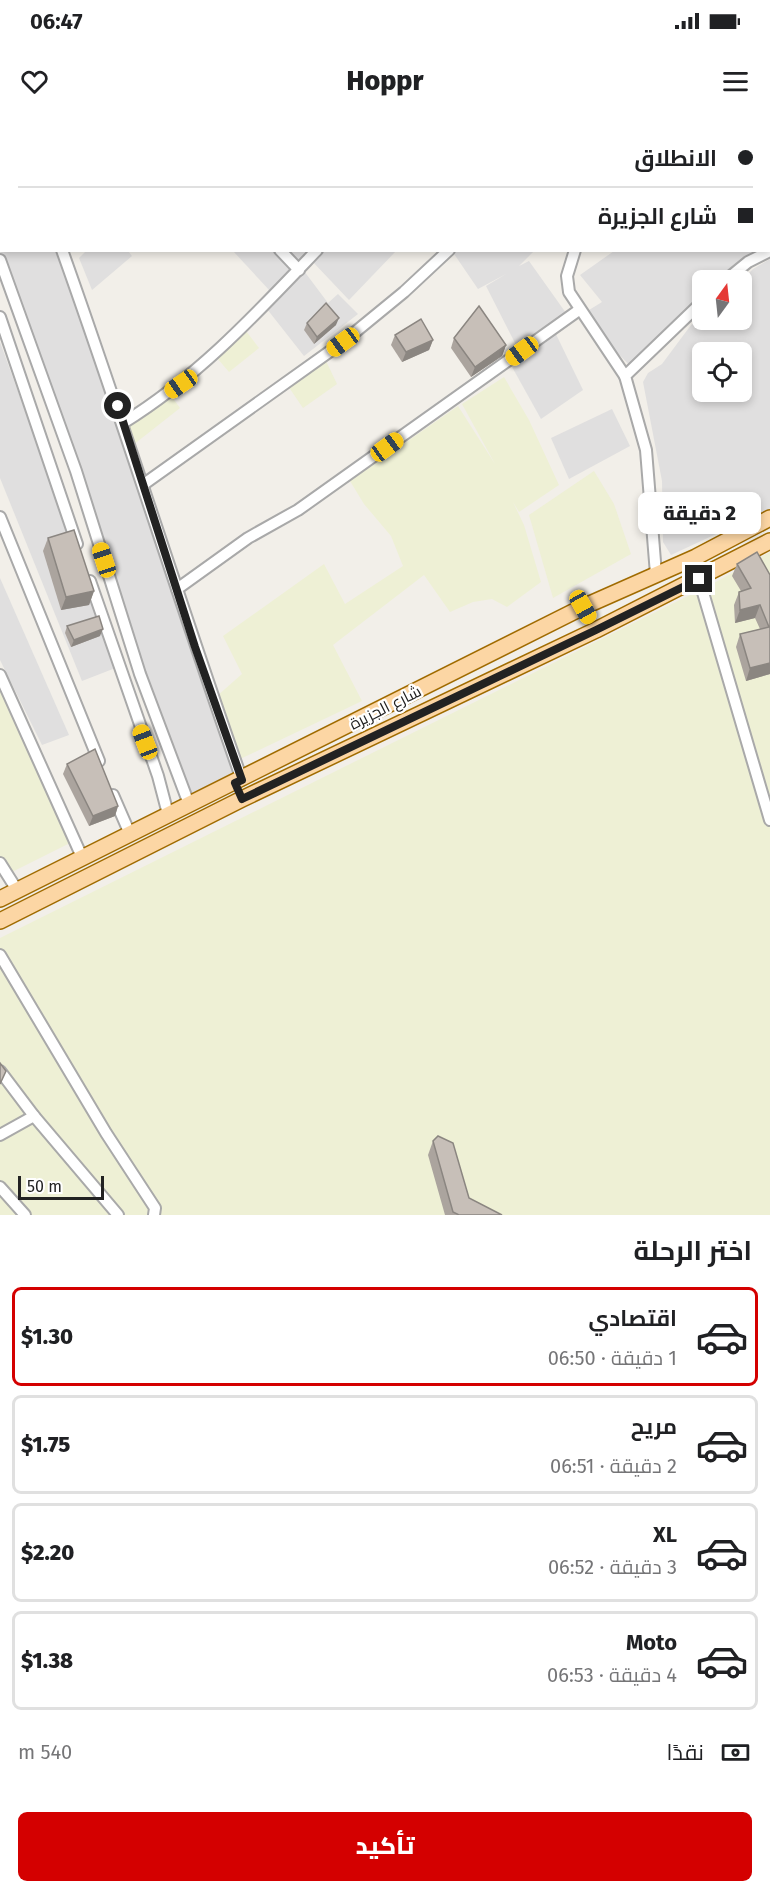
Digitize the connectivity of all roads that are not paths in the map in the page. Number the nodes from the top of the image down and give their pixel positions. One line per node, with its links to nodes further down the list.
1 (63, 252): 14 (street)
2 (282, 252): 8 (street)
3 (315, 252): 8 (street)
4 (447, 252): 15 (street)
5 (574, 252): 10 (street)
6 (768, 252): 9 (street)
7 (0, 260): 30 (street)
8 (299, 270): 14 (street)
9 (738, 270)
10 (579, 310): 13 (street); 23 (street)
11 (692, 312): 13 (street)
12 (0, 316): 19 (street)
13 (625, 376): 21 (street)
14 (123, 423): 15 (street)
15 (144, 484): 23 (street)
16 (0, 517): 33 (street)
17 (770, 518): 21 (main road, شارع الجزيرة)
18 (770, 541): 22 (main road, شارع الجزيرة)
19 (82, 557)
20 (86, 569): 31 (street)
21 (656, 574): 24 (main road, شارع الجزيرة)
22 (699, 579): 25 (main road, شارع الجزيرة); 32 (street)
23 (177, 589): 27 (street)
24 (583, 607): 25 (main road); 27 (main road, شارع الجزيرة)
25 (596, 630): 28 (main road, شارع الجزيرة)
26 (0, 675): 34 (street)
27 (243, 779): 28 (main road); 29 (main road); 30 (main road, شارع الجزيرة)
28 (259, 791): 29 (main road, شارع الجزيرة)
29 (242, 799): 38 (main road, شارع الجزيرة)
30 (189, 804): 31 (main road, شارع الجزيرة)
31 (168, 814): 33 (main road, شارع الجزيرة)
32 (770, 820)
33 (130, 834): 34 (main road, شارع الجزيرة)
34 (82, 857): 36 (main road, شارع الجزيرة)
35 (0, 863): 36 (street)
36 (17, 890): 37 (main road, شارع الجزيرة)
37 (0, 899)
38 (0, 921)
39 (0, 955): 46 (street)
40 (0, 1071): 41 (street)
41 (34, 1116): 42 (street); 45 (street)
42 (0, 1135)
43 (0, 1187): 44 (street)
44 (26, 1215)
45 (118, 1215)
46 (154, 1215)

